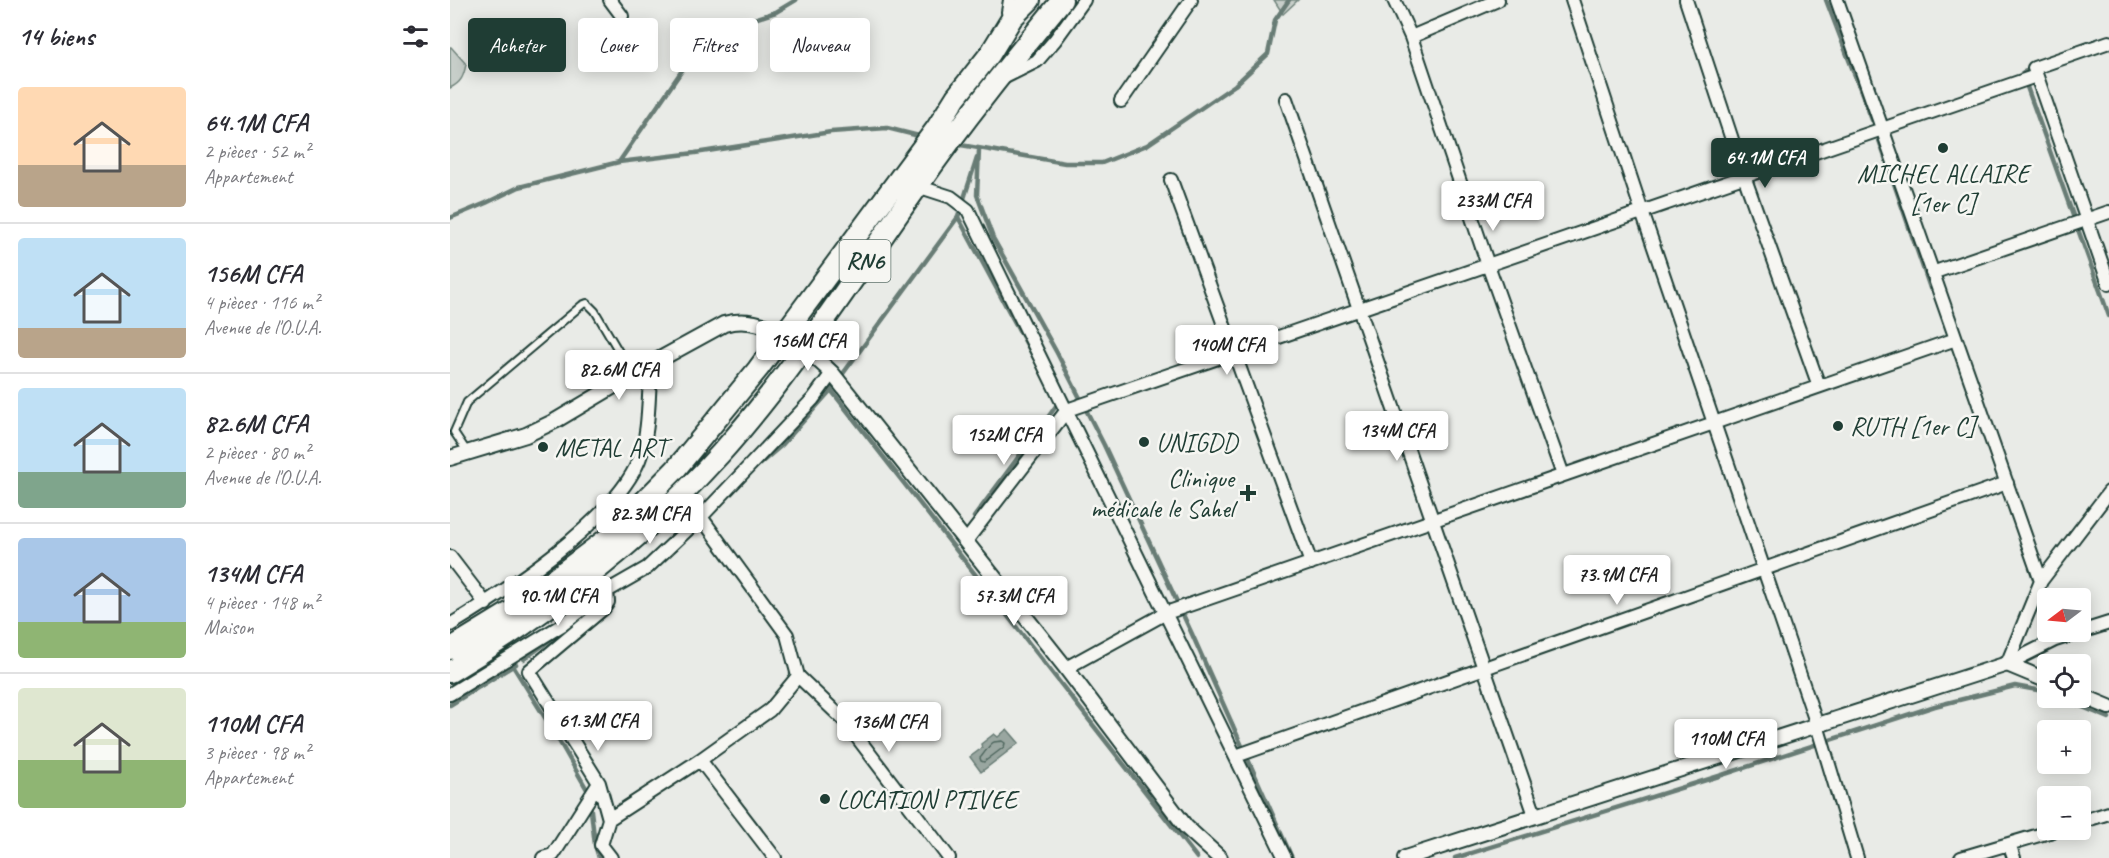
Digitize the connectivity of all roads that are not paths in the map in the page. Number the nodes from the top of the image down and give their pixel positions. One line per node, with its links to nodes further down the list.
1 (610, 0): 12 (street)
2 (1030, 0): 11 (highway, RN6)
3 (1062, 0): 16 (highway, RN6)
4 (1084, 0): 16 (street)
5 (1191, 0): 18 (street)
6 (1394, 0): 13 (street)
7 (1498, 0): 13 (street)
8 (1572, 0): 23 (street)
9 (1686, 0): 20 (street)
10 (1838, 0): 19 (street)
11 (1011, 9): 21 (highway, RN6)
12 (622, 16)
13 (1411, 37): 26 (street)
14 (2109, 42): 15 (street)
15 (2036, 76): 19 (street); 25 (street)
16 (994, 83): 21 (highway, RN6)
17 (1286, 99): 29 (street)
18 (1121, 102)
19 (1881, 129): 20 (street); 27 (street)
20 (1744, 176): 23 (street); 37 (street)
21 (916, 178): 30 (highway, RN6); 32 (highway, RN6); 38 (street)
22 (1171, 180): 33 (street)
23 (1642, 212): 26 (street); 39 (street)
24 (2109, 212): 25 (street)
25 (2086, 220): 27 (street); 28 (street)
26 (1488, 265): 29 (street); 42 (street)
27 (1932, 273): 31 (street)
28 (2109, 284)
29 (1359, 309): 33 (street); 46 (street)
30 (785, 334): 32 (street); 34 (street); 57 (highway, RN6)
31 (1956, 339): 37 (street); 43 (street)
32 (805, 347): 35 (street); 61 (highway, RN6)
33 (1234, 352): 38 (street); 49 (street)
34 (651, 364): 36 (street); 53 (street)
35 (832, 373): 45 (street); 47 (street)
36 (633, 375): 40 (street); 40 (lane)
37 (1819, 386): 39 (street)
38 (1067, 410): 47 (street); 54 (street)
39 (1714, 423): 42 (street); 50 (street)
40 (468, 453): 41 (street)
41 (450, 459)
42 (1563, 475): 46 (street)
43 (2007, 483): 50 (street); 51 (street)
44 (2109, 492): 51 (street)
45 (701, 517): 52 (street); 62 (street)
46 (1433, 520): 49 (street); 60 (street)
47 (966, 541): 59 (street)
48 (450, 557): 53 (street)
49 (1311, 563): 54 (street)
50 (1765, 569): 60 (street); 67 (street)
51 (2041, 581): 58 (street)
52 (607, 591): 64 (street); 70 (street)
53 (486, 604): 56 (street)
54 (1166, 613): 59 (street); 68 (street)
55 (2109, 623): 58 (street)
56 (450, 625)
57 (450, 649)
58 (2007, 664): 63 (street); 67 (street)
59 (1066, 668): 81 (street)
60 (1485, 668): 68 (street); 72 (street)
61 (450, 672)
62 (798, 676): 69 (street); 80 (street)
63 (2037, 676)
64 (450, 694)
65 (2091, 700): 66 (street)
66 (2109, 707)
67 (1817, 725): 72 (street); 84 (street)
68 (1236, 756): 82 (street)
69 (700, 760): 73 (street); 79 (street)
70 (599, 783): 73 (street); 77 (street)
71 (2109, 813): 74 (street)
72 (1535, 815): 83 (street)
73 (609, 819): 78 (street)
74 (2091, 819)
75 (2037, 836): 76 (street)
76 (2009, 844): 85 (street); 86 (street)
77 (543, 858)
78 (611, 858)
79 (775, 858)
80 (948, 858)
81 (1220, 858)
82 (1285, 858)
83 (1405, 858)
84 (1857, 858)
85 (1961, 858)
86 (2014, 858)

